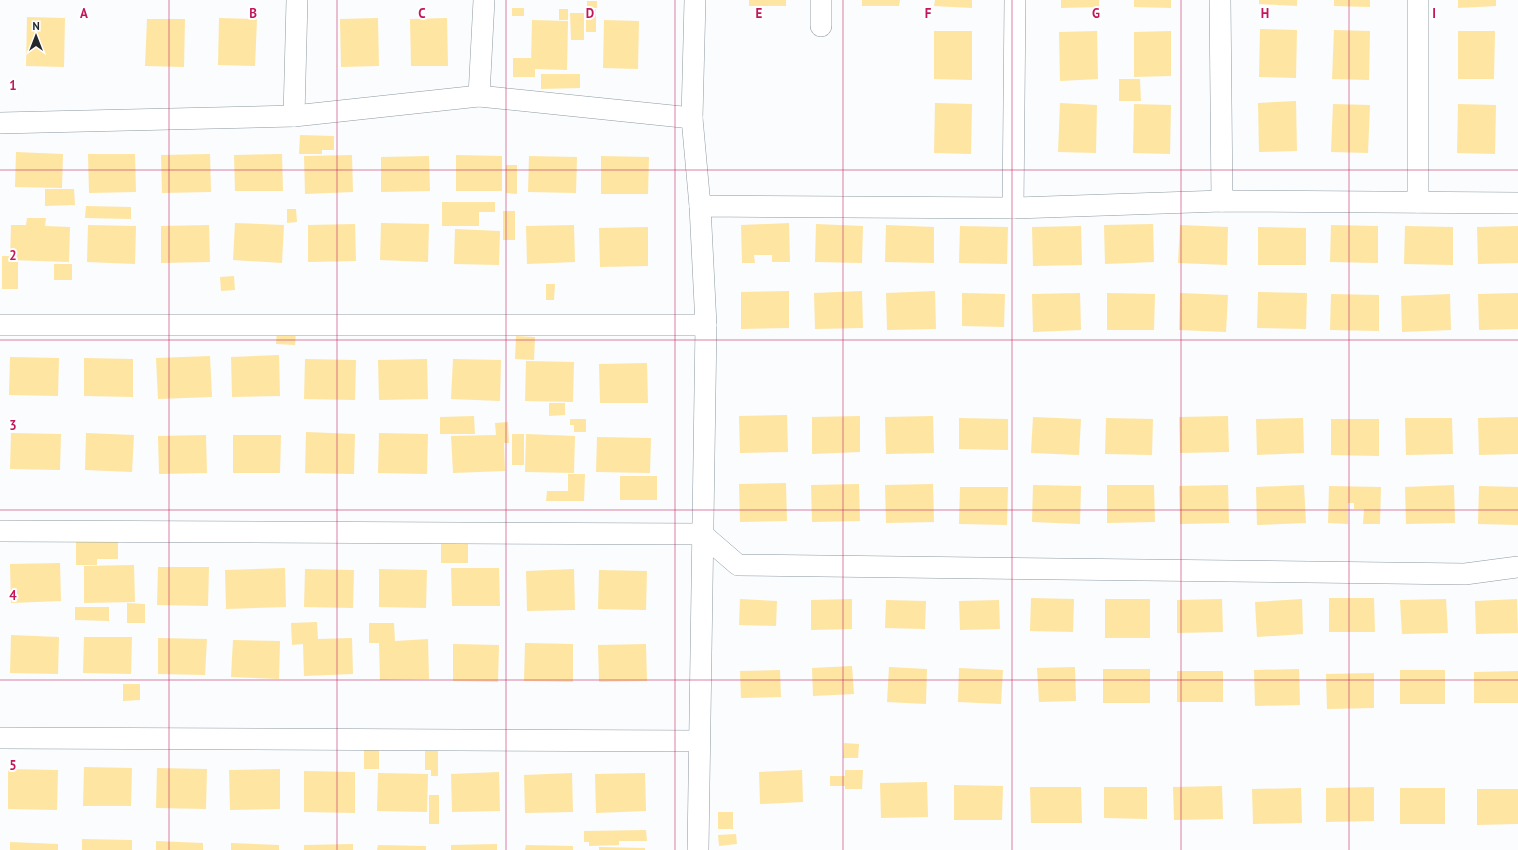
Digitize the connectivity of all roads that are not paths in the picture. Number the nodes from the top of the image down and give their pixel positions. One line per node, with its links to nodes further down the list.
1 (297, 0): 10 (street)
2 (484, 0): 9 (street)
3 (695, 0): 11 (street)
4 (821, 0): 8 (street)
5 (1015, 0): 17 (street)
6 (1220, 0): 13 (street)
7 (1418, 0): 14 (street)
8 (821, 26)
9 (479, 96): 10 (street); 11 (street)
10 (294, 116): 12 (street)
11 (692, 118): 16 (street)
12 (0, 123)
13 (1222, 201): 14 (street); 17 (street)
14 (1418, 202): 15 (street)
15 (1518, 202)
16 (700, 206): 17 (street); 18 (street)
17 (1013, 208)
18 (706, 325): 19 (street); 21 (street)
19 (0, 326)
20 (0, 531): 21 (street)
21 (702, 534): 22 (street); 24 (street)
22 (1518, 567)
23 (0, 738): 24 (street)
24 (699, 741): 25 (street)
25 (698, 850)

